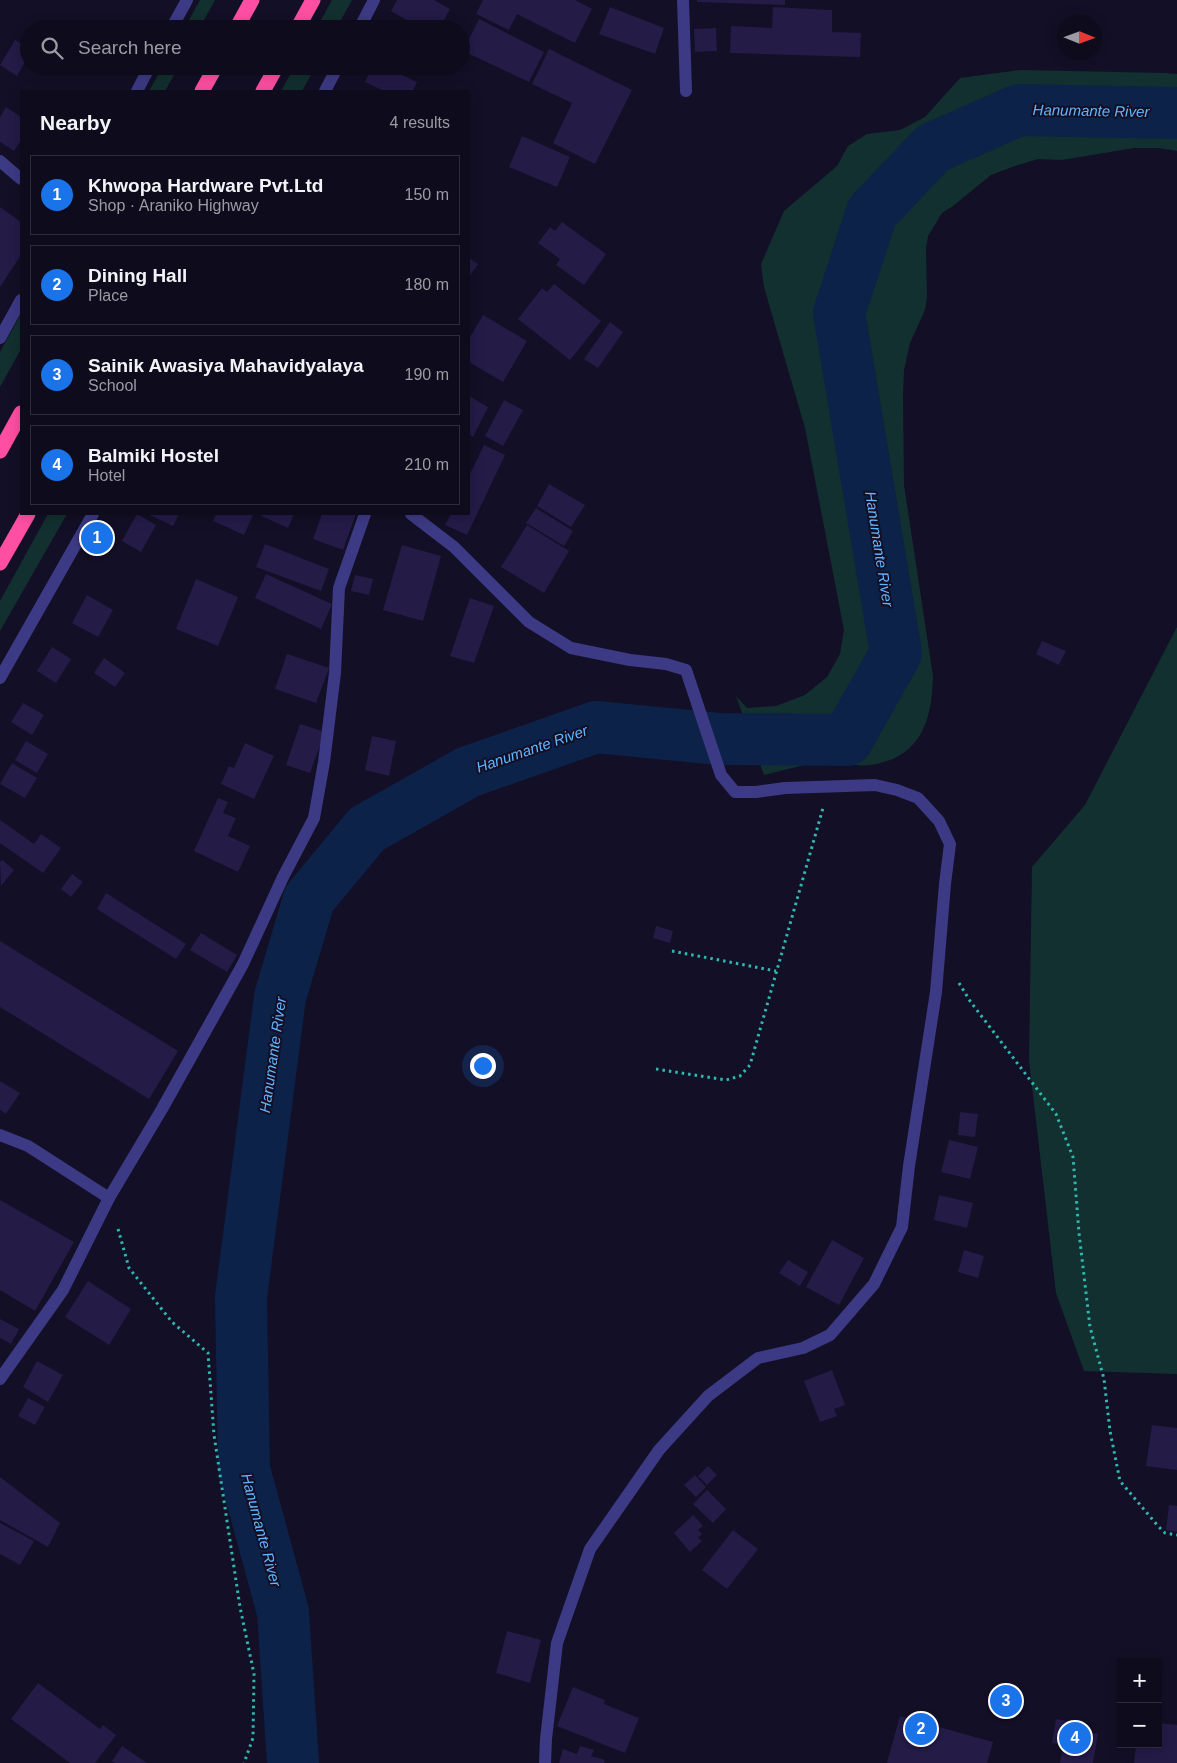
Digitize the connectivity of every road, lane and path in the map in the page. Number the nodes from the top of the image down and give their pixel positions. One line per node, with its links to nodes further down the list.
1 (187, 0): 6 (street)
2 (252, 0): 7 (highway)
3 (313, 0): 8 (highway)
4 (374, 0): 9 (street)
5 (683, 0): 18 (street)
6 (176, 20)
7 (241, 20)
8 (302, 20)
9 (364, 20)
10 (145, 75): 14 (street)
11 (211, 75): 15 (highway)
12 (272, 75): 16 (highway)
13 (333, 75): 17 (street)
14 (138, 90)
15 (203, 90)
16 (264, 90)
17 (326, 90)
18 (686, 91)
19 (0, 161): 20 (street)
20 (20, 178)
21 (20, 302): 22 (street)
22 (0, 338)
23 (20, 415): 24 (highway)
24 (0, 451)
25 (27, 515): 29 (highway)
26 (93, 515): 30 (street)
27 (365, 515): 37 (street)
28 (411, 515): 31 (street)
29 (0, 563)
30 (0, 678)
31 (829, 786): 33 (path); 41 (street)
32 (672, 951): 33 (path)
33 (776, 971): 35 (path)
34 (957, 978): 39 (path)
35 (656, 1069)
36 (0, 1135): 37 (street)
37 (109, 1198): 38 (street); 40 (path)
38 (0, 1379)
39 (1177, 1535)
40 (244, 1763)
41 (545, 1763)

